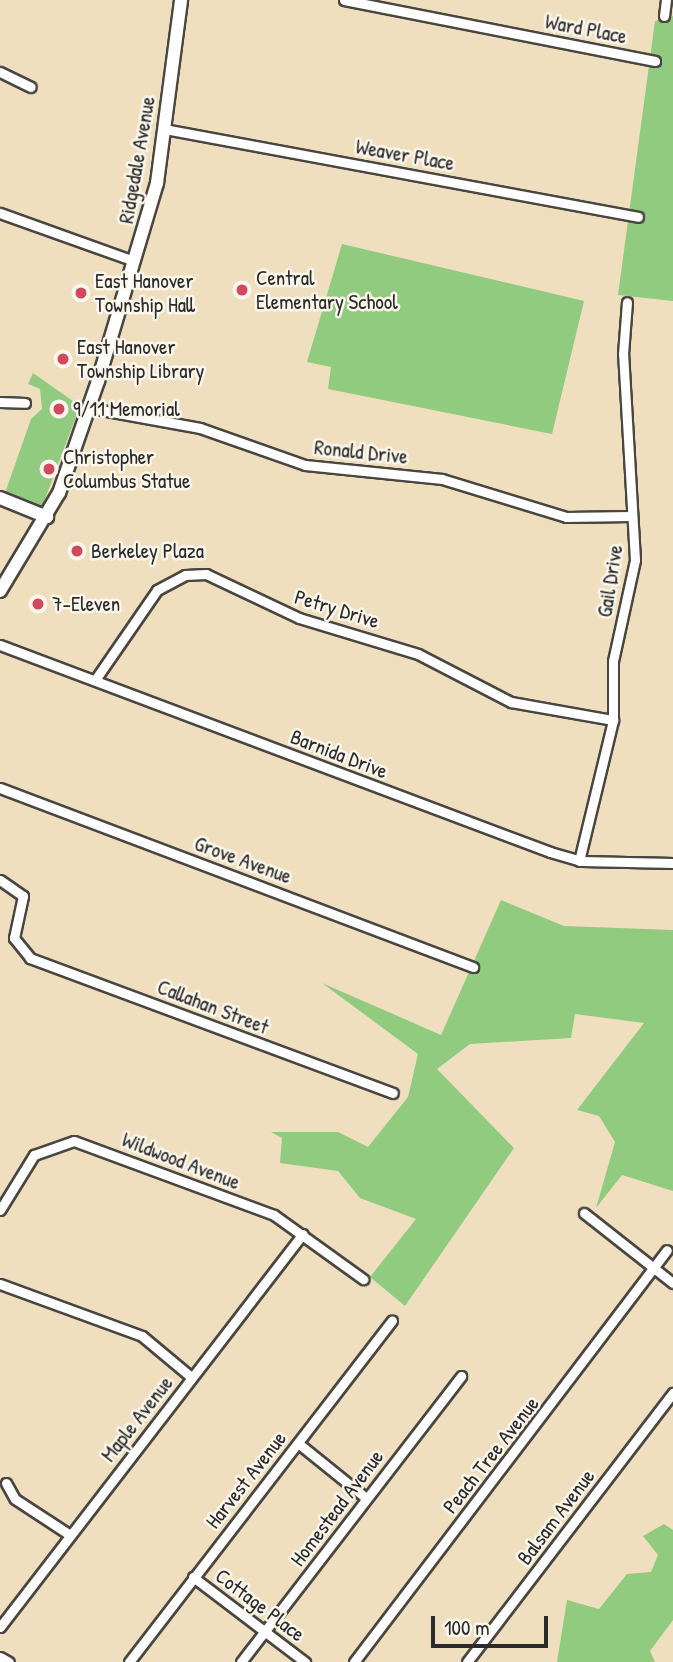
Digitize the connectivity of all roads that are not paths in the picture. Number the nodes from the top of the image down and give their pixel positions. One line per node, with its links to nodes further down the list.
1 (181, 0): 8 (main road, Ridgedale Avenue)
2 (344, 0): 5 (street, Ward Place)
3 (666, 0): 4 (street)
4 (664, 16)
5 (655, 61)
6 (0, 72): 7 (street)
7 (31, 87)
8 (164, 129): 10 (street, Weaver Place); 11 (main road, Ridgedale Avenue)
9 (0, 213): 11 (street)
10 (638, 218)
11 (134, 261): 15 (main road, Ridgedale Avenue)
12 (627, 302): 17 (street, Gail Drive)
13 (0, 402): 14 (street)
14 (25, 403)
15 (90, 408): 17 (street, Ronald Drive); 18 (main road, Ridgedale Avenue)
16 (0, 498): 18 (main road)
17 (631, 516): 22 (street, Gail Drive)
18 (47, 517): 19 (main road, Ridgedale Avenue)
19 (0, 591)
20 (0, 645): 21 (street, Barnida Drive)
21 (95, 680): 22 (street, Petry Drive); 24 (street, Barnida Drive)
22 (613, 720): 24 (street, Gail Drive)
23 (0, 788): 27 (street, Grove Avenue)
24 (579, 860): 25 (street, Barnida Drive)
25 (673, 863)
26 (0, 880): 28 (street, Callahan Street)
27 (472, 967)
28 (393, 1093)
29 (0, 1210): 31 (street, Wildwood Avenue)
30 (584, 1213): 33 (street)
31 (303, 1234): 34 (street, Wildwood Avenue); 39 (street, Maple Avenue)
32 (667, 1250): 33 (street, Peach Tree Avenue)
33 (655, 1269): 35 (street); 53 (street, Peach Tree Avenue)
34 (363, 1279)
35 (673, 1283)
36 (0, 1284): 39 (street)
37 (392, 1320): 41 (street, Harvest Avenue)
38 (461, 1376): 43 (street, Homestead Avenue)
39 (191, 1377): 44 (street, Maple Avenue)
40 (673, 1393): 54 (street, Balsam Avenue)
41 (298, 1443): 43 (street); 45 (street, Harvest Avenue)
42 (6, 1483): 44 (street)
43 (366, 1498): 47 (street, Homestead Avenue)
44 (69, 1535): 46 (street, Maple Avenue)
45 (193, 1577): 47 (street, Cottage Place); 50 (street, Harvest Avenue)
46 (0, 1627)
47 (265, 1631): 51 (street, Homestead Avenue); 52 (street, Cottage Place)
48 (0, 1657): 49 (street)
49 (9, 1662)
50 (129, 1662)
51 (241, 1662)
52 (305, 1662)
53 (354, 1662)
54 (467, 1662)

